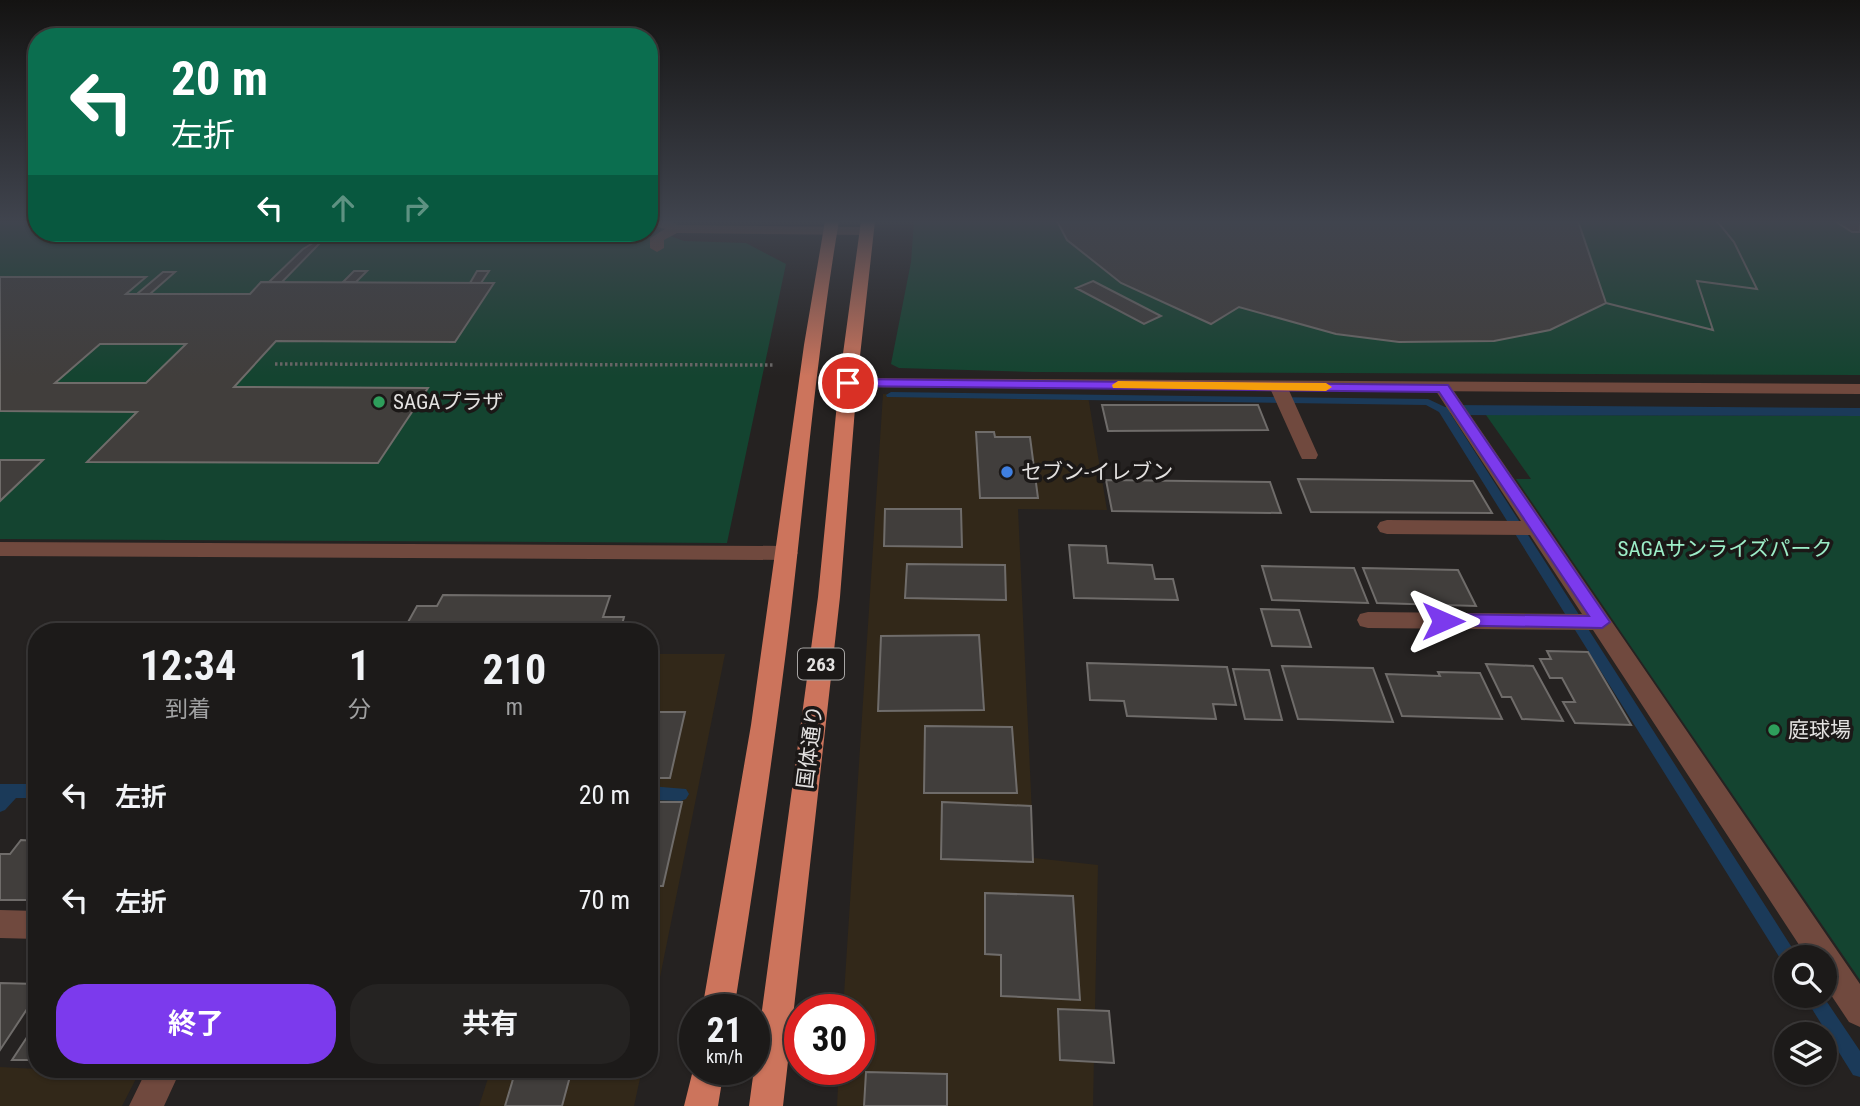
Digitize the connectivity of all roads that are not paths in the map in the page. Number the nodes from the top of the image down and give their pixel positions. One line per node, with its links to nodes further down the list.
1 (824, 273): 11 (highway, 263)
2 (861, 273): 3 (highway, 国体通り / 263)
3 (848, 383): 4 (street); 24 (highway, 国体通り / 263)
4 (1278, 387): 6 (street); 7 (street)
5 (1860, 390): 6 (street)
6 (1453, 402): 9 (street)
7 (1309, 455)
8 (1387, 527): 9 (street)
9 (1538, 527): 13 (street)
10 (0, 550): 11 (street)
11 (787, 553): 18 (highway, 263)
12 (1367, 620): 13 (street)
13 (1602, 622): 16 (street)
14 (0, 924): 15 (street)
15 (28, 925)
16 (1816, 945)
17 (1837, 976): 19 (street)
18 (721, 994)
19 (1860, 1011)
20 (159, 1078): 22 (street)
21 (705, 1085): 23 (highway)
22 (145, 1106)
23 (701, 1106)
24 (766, 1106)

